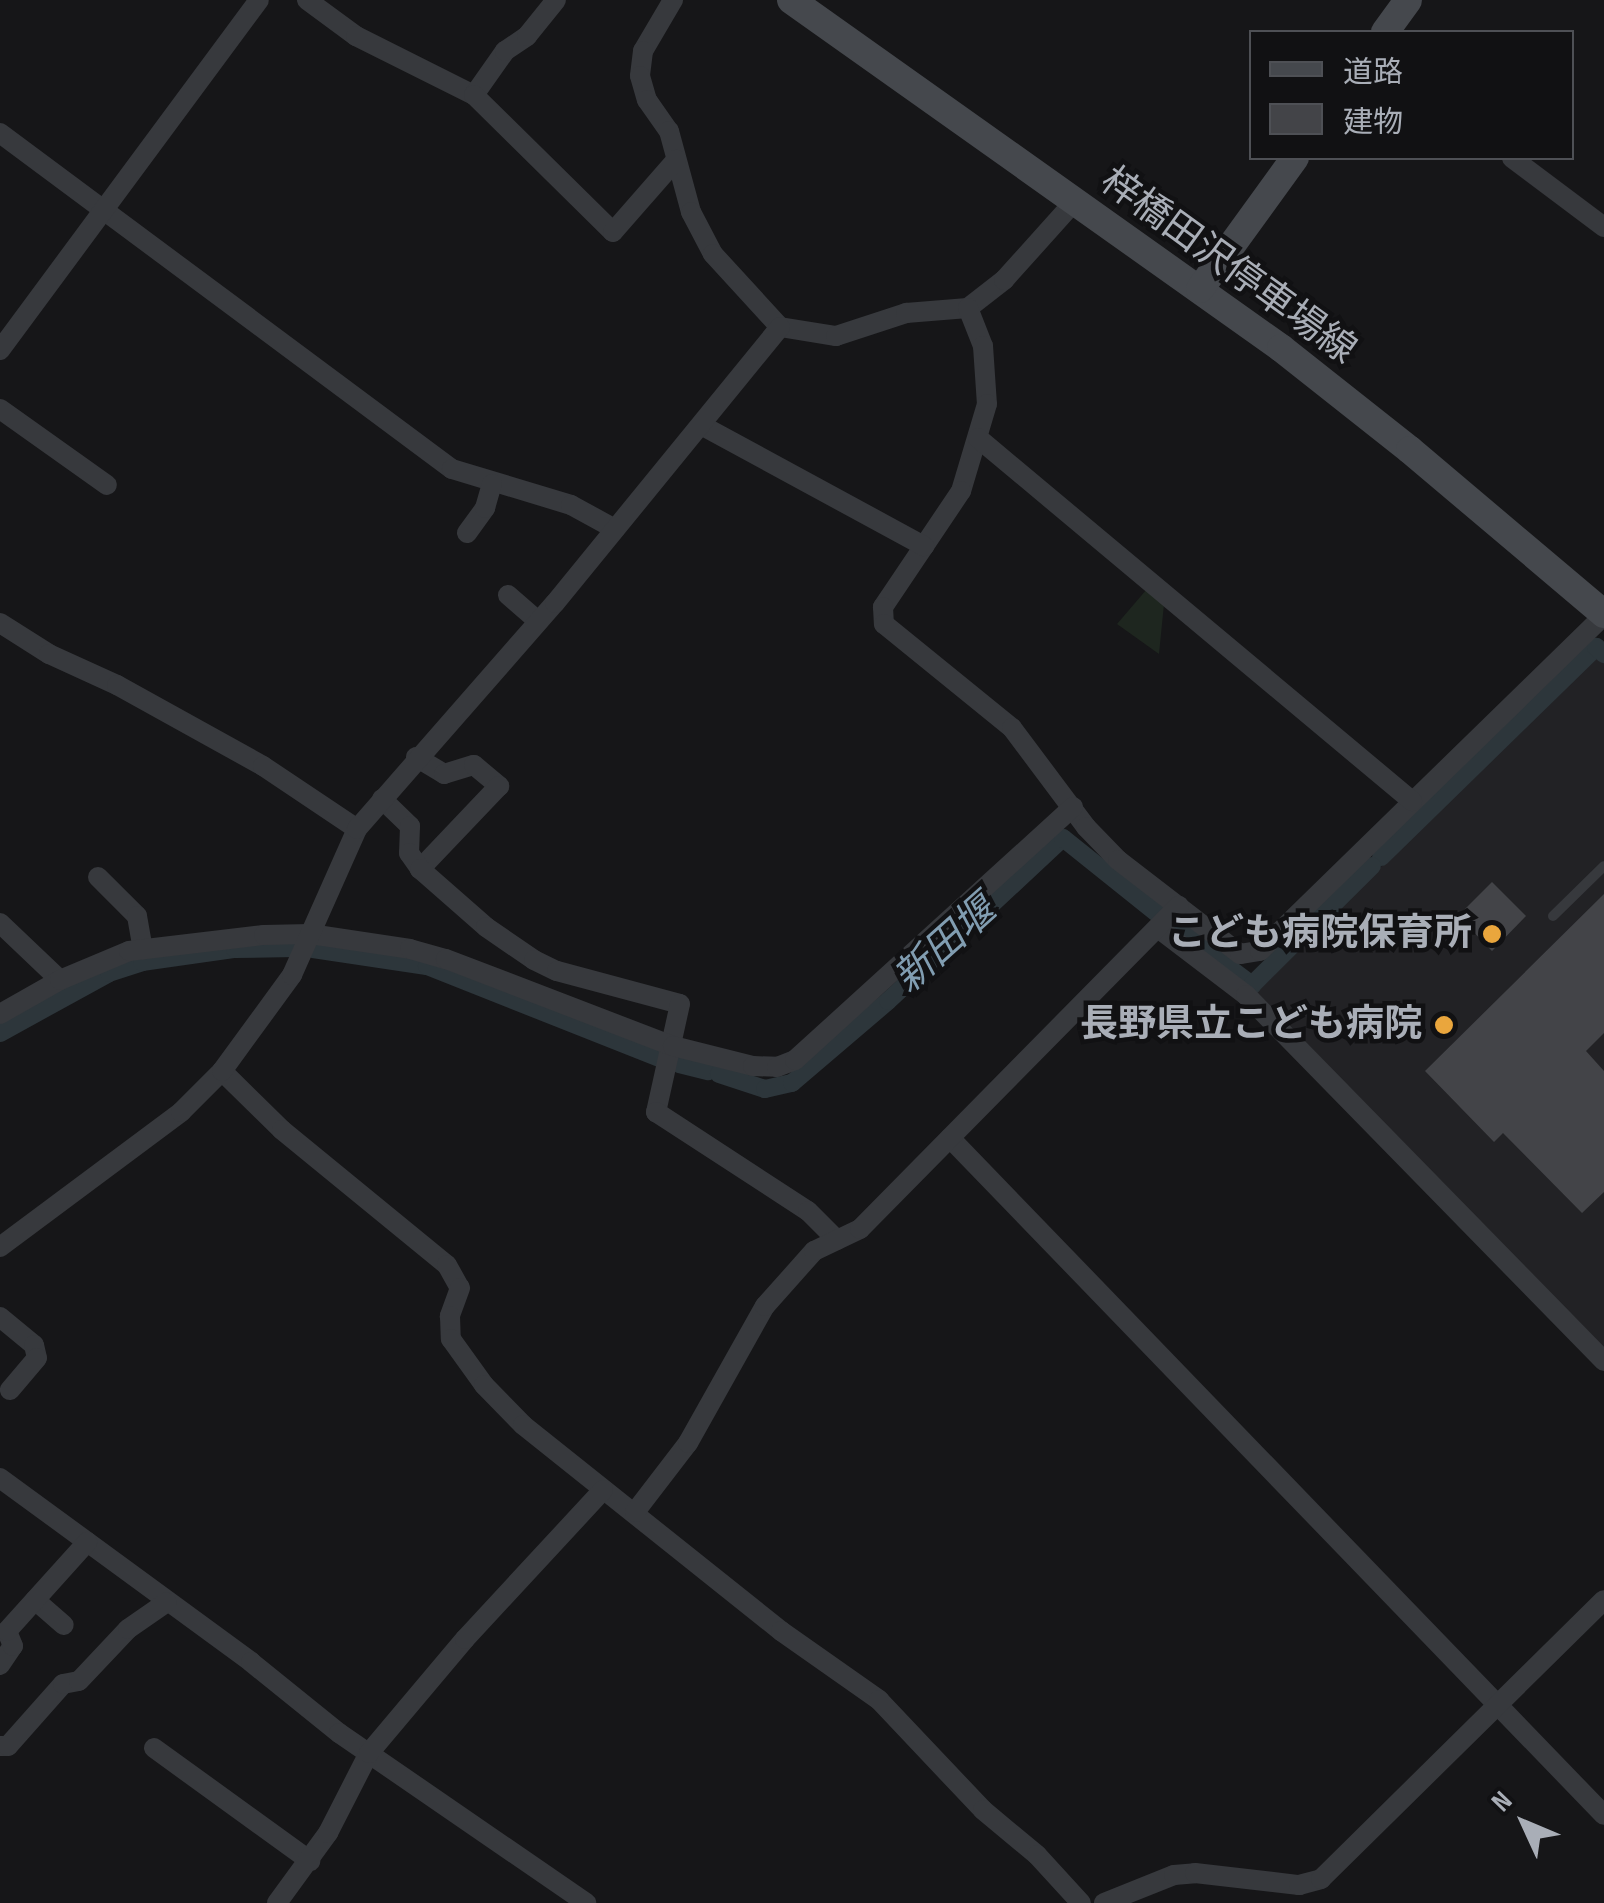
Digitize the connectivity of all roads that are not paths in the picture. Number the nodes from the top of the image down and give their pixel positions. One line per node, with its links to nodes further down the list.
1 (259, 0): 14 (street)
2 (307, 0): 8 (street)
3 (556, 0): 8 (street)
4 (673, 0): 10 (street)
5 (791, 0): 13 (main road, 梓橋田沢停車場線)
6 (1408, 0): 7 (main road)
7 (1386, 30)
8 (474, 94): 10 (street)
9 (0, 133): 14 (street)
10 (676, 160): 18 (street)
11 (1294, 160): 16 (main road)
12 (1515, 160): 15 (street)
13 (1075, 200): 16 (main road, 梓橋田沢停車場線); 17 (street)
14 (103, 211): 19 (street); 24 (street)
15 (1604, 227)
16 (1200, 289): 29 (main road, 梓橋田沢停車場線)
17 (968, 308): 18 (street); 22 (street)
18 (780, 327): 21 (street)
19 (0, 350)
20 (0, 409): 23 (street)
21 (701, 426): 25 (street); 27 (street)
22 (978, 438): 27 (street); 34 (street)
23 (107, 484)
24 (492, 484): 25 (street); 26 (street)
25 (615, 529): 30 (street)
26 (467, 533)
27 (924, 546): 35 (street)
28 (508, 595): 30 (street)
29 (1604, 614): 34 (street)
30 (538, 621): 32 (street)
31 (0, 623): 36 (street)
32 (416, 757): 33 (street); 38 (street)
33 (382, 799): 36 (street); 38 (street)
34 (1412, 801): 40 (street)
35 (1072, 808): 40 (street); 48 (street)
36 (357, 829): 44 (street)
37 (1604, 866): 41 (lane)
38 (420, 869): 48 (street)
39 (98, 877): 45 (street)
40 (1178, 906): 43 (street)
41 (1553, 916)
42 (0, 923): 46 (street)
43 (1158, 928): 50 (street); 54 (street)
44 (310, 934): 45 (street); 48 (street); 49 (street)
45 (143, 949): 46 (street)
46 (60, 980): 47 (street)
47 (0, 1014)
48 (673, 1046): 51 (street)
49 (222, 1071): 52 (street); 57 (street)
50 (950, 1138): 51 (street); 65 (street)
51 (837, 1240): 58 (street)
52 (0, 1246)
53 (0, 1317): 55 (street)
54 (1604, 1361)
55 (10, 1390)
56 (0, 1478): 59 (street)
57 (604, 1490): 58 (street); 68 (street)
58 (635, 1512): 73 (street)
59 (87, 1542): 60 (street); 62 (street)
60 (35, 1600): 63 (street); 64 (street)
61 (1604, 1600): 65 (street)
62 (168, 1602): 66 (street); 68 (street)
63 (64, 1625)
64 (0, 1665)
65 (1497, 1705): 69 (street); 74 (street)
66 (0, 1746)
67 (154, 1748): 70 (street)
68 (369, 1753): 70 (street); 72 (street)
69 (1604, 1815)
70 (310, 1860): 71 (street)
71 (277, 1903)
72 (586, 1903)
73 (1082, 1903)
74 (1104, 1903)

